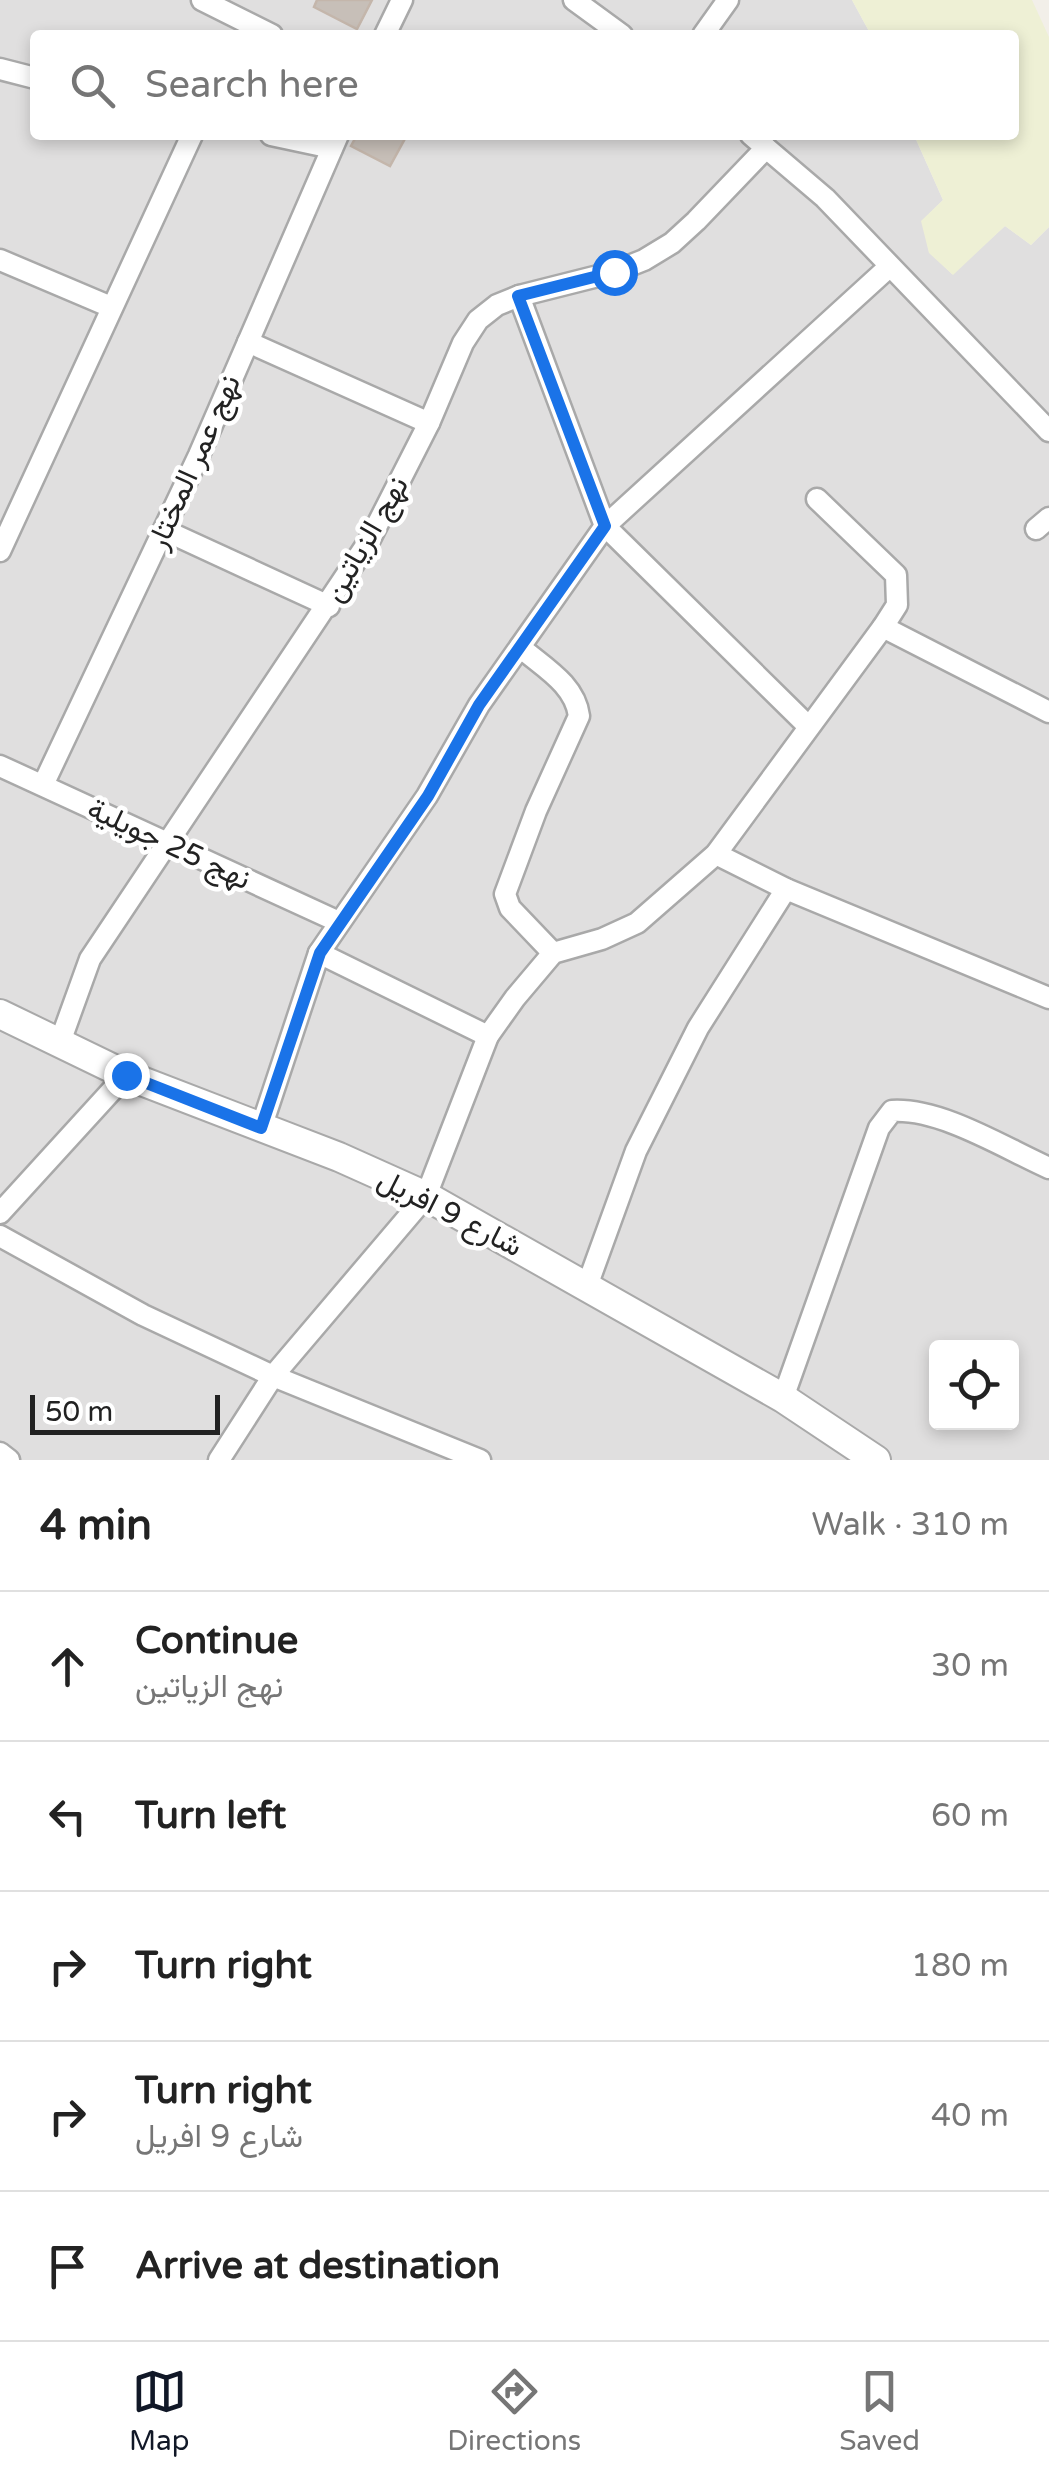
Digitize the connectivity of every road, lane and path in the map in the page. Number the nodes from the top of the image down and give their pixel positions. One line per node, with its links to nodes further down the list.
1 (202, 0): 5 (street)
2 (402, 0): 6 (street)
3 (574, 0): 7 (street)
4 (728, 0): 8 (street)
5 (262, 30)
6 (387, 30)
7 (615, 30)
8 (707, 30)
9 (0, 69): 10 (street)
10 (30, 77)
11 (190, 140): 17 (street)
12 (759, 141): 15 (street); 16 (street, نهج الزياتين)
13 (335, 142): 18 (street, نهج عمر المختار)
14 (0, 260): 17 (street)
15 (889, 267): 20 (street); 22 (street)
16 (518, 296): 19 (street, نهج الزياتين); 22 (street)
17 (111, 307): 24 (street)
18 (248, 342): 19 (street); 23 (street, نهج عمر المختار)
19 (429, 423): 25 (street, نهج الزياتين)
20 (1049, 431)
21 (817, 498): 26 (street)
22 (605, 526): 27 (street); 29 (street)
23 (164, 530): 25 (street); 31 (street, نهج عمر المختار)
24 (2, 541)
25 (328, 606): 32 (street, نهج الزياتين)
26 (884, 628): 28 (street); 29 (street)
27 (520, 647): 35 (street); 37 (street)
28 (1049, 712)
29 (808, 726): 33 (street)
30 (0, 766): 31 (street, نهج 25 جويلية)
31 (43, 785): 32 (street, نهج 25 جويلية)
32 (166, 844): 35 (street, نهج 25 جويلية); 41 (street, نهج الزياتين)
33 (716, 854): 34 (street); 37 (street)
34 (786, 889): 38 (street); 48 (street)
35 (339, 922): 36 (street)
36 (320, 953): 40 (street); 43 (street)
37 (554, 953): 40 (street)
38 (1049, 998)
39 (0, 1014): 41 (street, شارع 9 افريل)
40 (488, 1036): 45 (street)
41 (60, 1042): 42 (street, شارع 9 افريل)
42 (126, 1075): 43 (street, شارع 9 افريل); 46 (street)
43 (261, 1128): 45 (street, شارع 9 افريل)
44 (1049, 1168): 50 (street)
45 (426, 1196): 48 (street, شارع 9 افريل); 49 (street)
46 (0, 1213)
47 (0, 1236): 49 (street)
48 (587, 1286): 50 (street, شارع 9 افريل)
49 (273, 1376): 53 (street); 54 (street)
50 (784, 1398): 55 (street, شارع 9 افريل)
51 (0, 1453): 52 (street)
52 (9, 1460)
53 (219, 1460)
54 (480, 1460)
55 (876, 1460)

